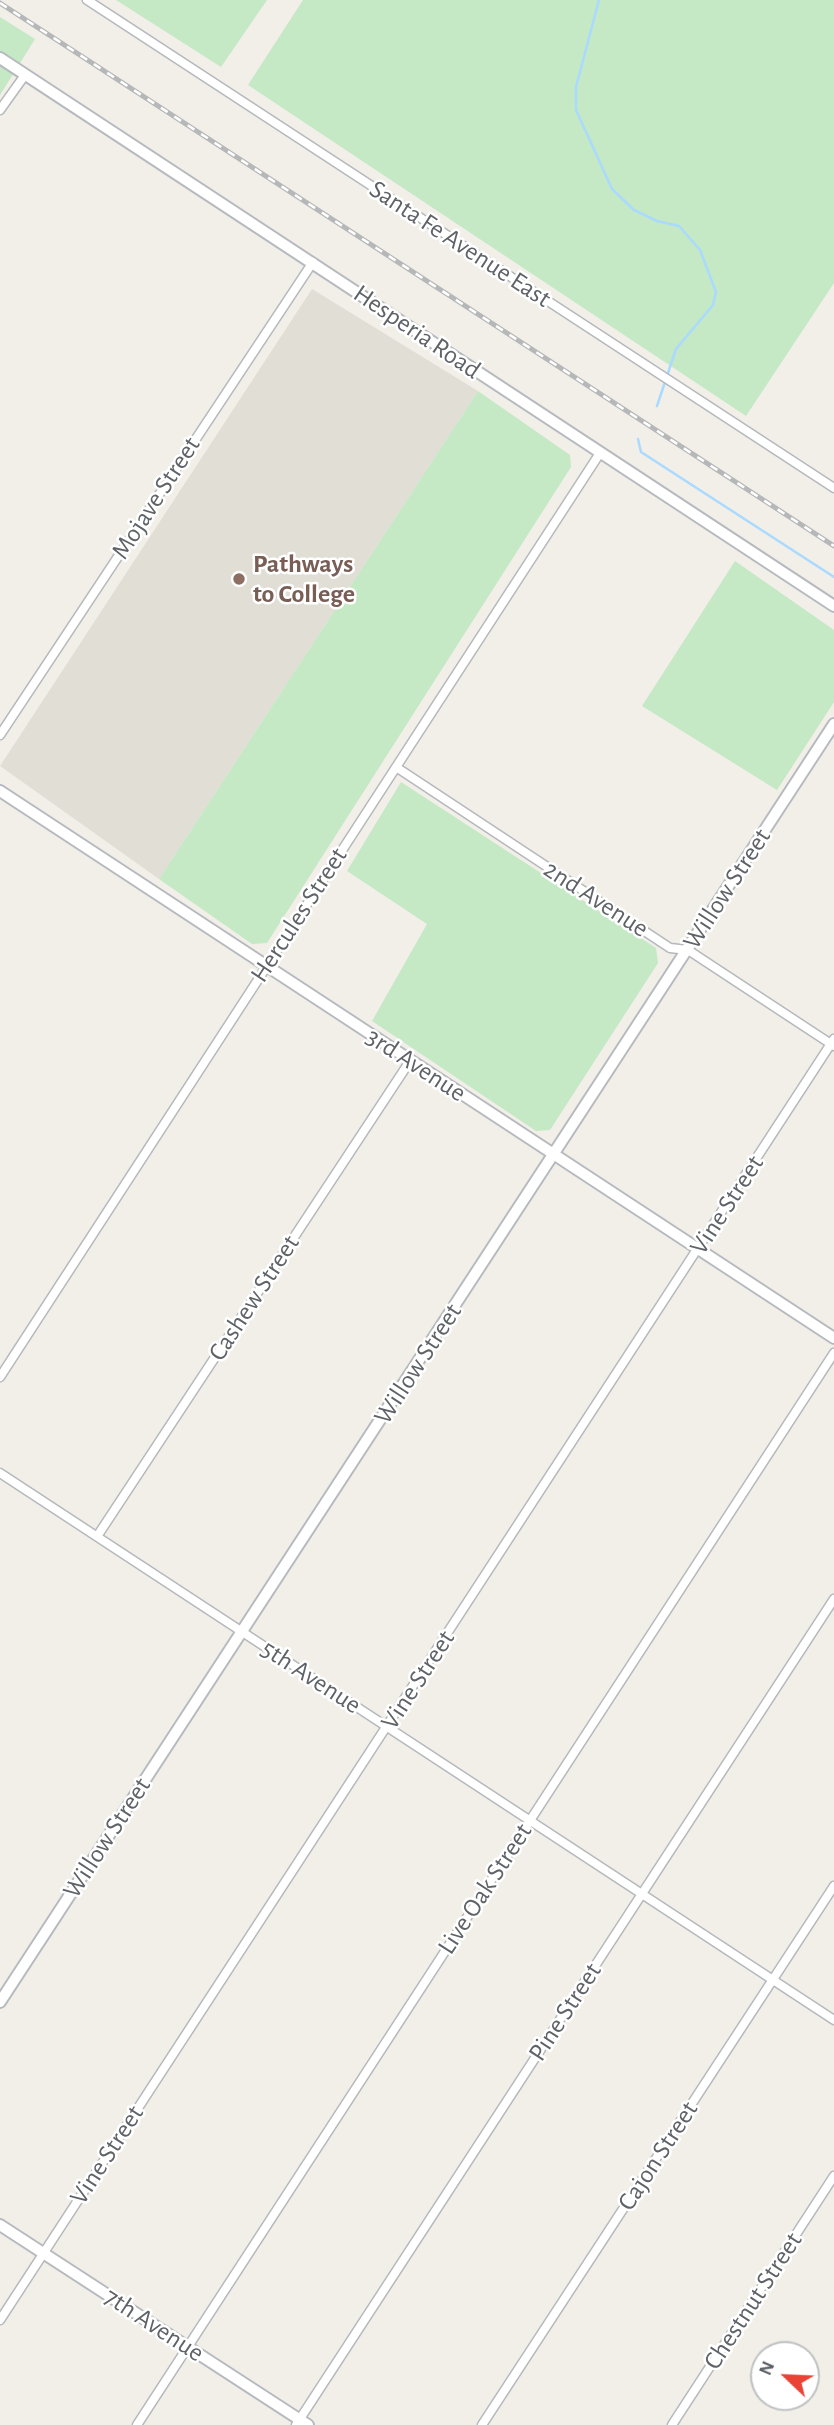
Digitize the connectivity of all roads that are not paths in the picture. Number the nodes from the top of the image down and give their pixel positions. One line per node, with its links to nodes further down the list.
1 (87, 0): 7 (street, Santa Fe Avenue East)
2 (0, 58): 3 (street, Hesperia Road)
3 (25, 75): 4 (street); 5 (street, Hesperia Road)
4 (0, 110)
5 (313, 262): 6 (street, Hesperia Road); 10 (street, Mojave Street)
6 (600, 453): 8 (street, Hesperia Road); 11 (street, Hercules Street)
7 (834, 488)
8 (834, 606)
9 (834, 724): 13 (street, Willow Street)
10 (0, 734)
11 (396, 767): 13 (street, 2nd Avenue); 14 (street, Hercules Street)
12 (0, 791): 14 (street, 3rd Avenue)
13 (688, 950): 15 (street, 2nd Avenue); 17 (street, Willow Street)
14 (265, 967): 16 (street, 3rd Avenue); 21 (street, Hercules Street)
15 (833, 1043): 18 (street, Vine Street)
16 (410, 1061): 17 (street, 3rd Avenue); 23 (street, Cashew Street)
17 (554, 1155): 18 (street, 3rd Avenue); 25 (street, Willow Street)
18 (698, 1249): 19 (street, 3rd Avenue); 26 (street, Vine Street)
19 (834, 1338)
20 (834, 1353): 27 (street, Live Oak Street)
21 (0, 1377)
22 (0, 1473): 23 (street, 5th Avenue)
23 (98, 1535): 25 (street, 5th Avenue)
24 (834, 1599): 29 (street, Pine Street)
25 (242, 1632): 26 (street, 5th Avenue); 31 (street, Willow Street)
26 (387, 1727): 27 (street, 5th Avenue); 35 (street, Vine Street)
27 (531, 1819): 29 (street, 5th Avenue); 37 (street, Live Oak Street)
28 (834, 1886): 30 (street, Cajon Street)
29 (642, 1894): 30 (street, 5th Avenue); 38 (street, Pine Street)
30 (772, 1981): 32 (street, 5th Avenue); 40 (street, Cajon Street)
31 (0, 2002)
32 (834, 2020)
33 (834, 2176): 41 (street, Chestnut Street)
34 (0, 2225): 35 (street, 7th Avenue)
35 (44, 2252): 36 (street, Vine Street); 37 (street, 7th Avenue)
36 (0, 2320)
37 (188, 2348): 38 (street, 7th Avenue); 39 (street, Live Oak Street)
38 (301, 2423)
39 (137, 2425)
40 (482, 2425)
41 (672, 2425)

